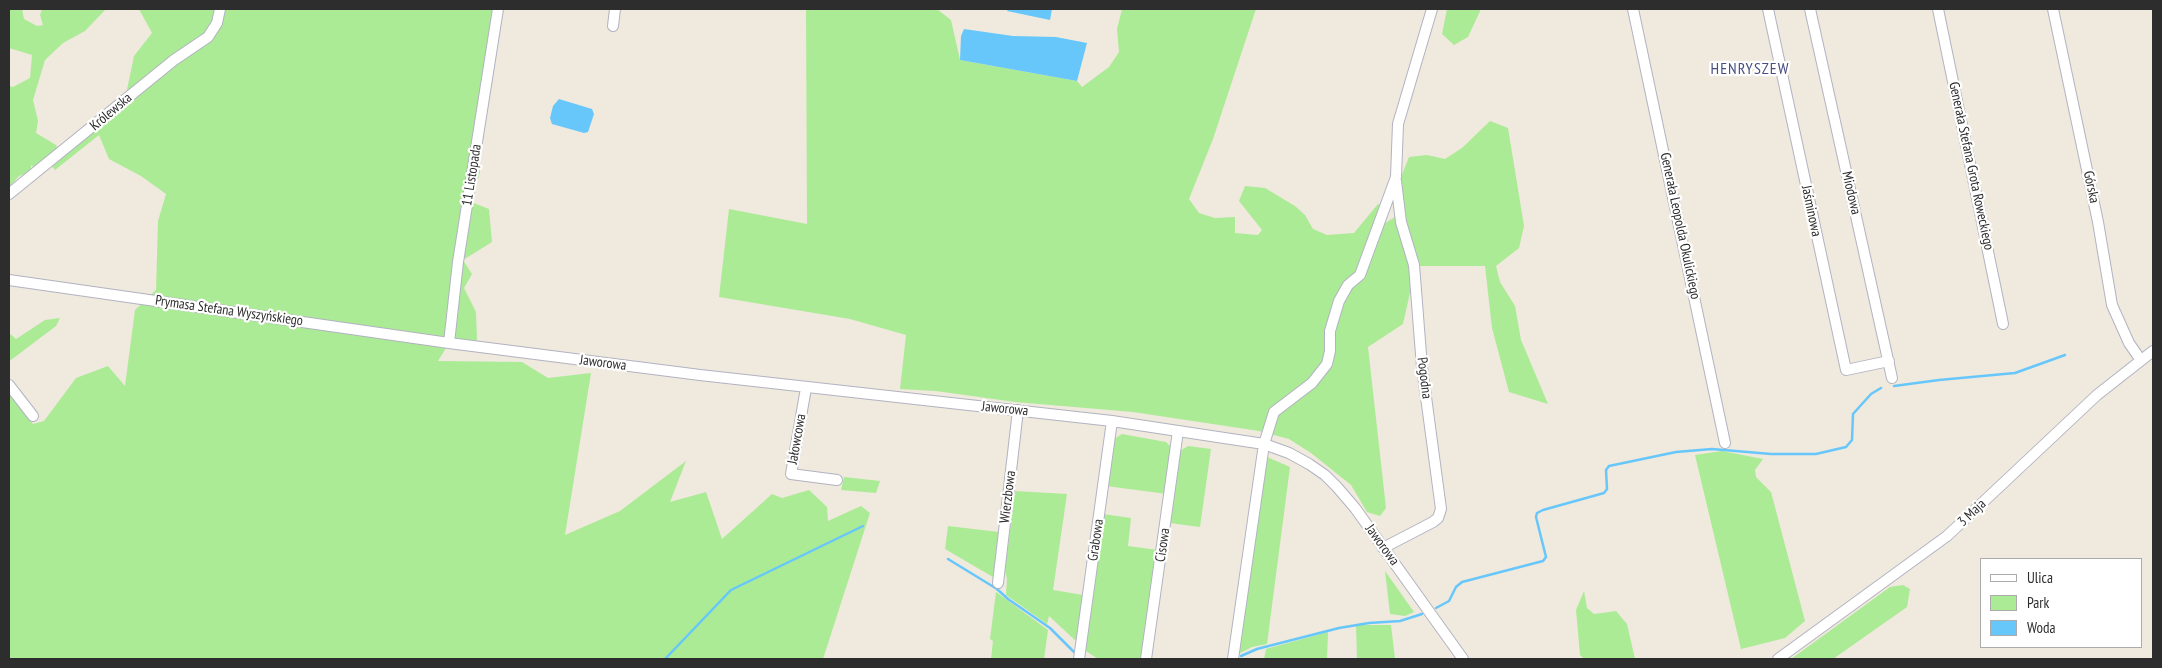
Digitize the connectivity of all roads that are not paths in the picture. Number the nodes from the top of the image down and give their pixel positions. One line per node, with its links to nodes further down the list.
1 (220, 9): 12 (street, Królewska)
2 (498, 9): 15 (street, 11 Listopada)
3 (615, 9): 10 (street)
4 (1432, 9): 11 (street)
5 (1633, 9): 26 (street, Generała Leopolda Okulickiego)
6 (1768, 9): 18 (street, Jaśminowa)
7 (1810, 9): 18 (street, Miodowa)
8 (1938, 9): 14 (street, Generała Stefana Grota Roweckiego)
9 (2053, 9): 17 (street, Górska)
10 (613, 26)
11 (1396, 177): 27 (street); 29 (street, Pogodna)
12 (9, 194)
13 (9, 280): 15 (street, Prymasa Stefana Wyszyńskiego)
14 (2003, 324)
15 (449, 343): 21 (street, Jaworowa)
16 (2153, 351): 17 (street, 3 Maja)
17 (2140, 360): 35 (street, 3 Maja)
18 (1889, 361): 19 (street, Miodowa)
19 (1892, 378)
20 (9, 385): 23 (street)
21 (806, 388): 22 (street, Jaworowa); 28 (street, Jałowcowa)
22 (1018, 410): 24 (street, Jaworowa); 30 (street, Wierzbowa)
23 (33, 416)
24 (1112, 421): 25 (street, Jaworowa); 31 (street, Grabowa)
25 (1178, 431): 27 (street, Jaworowa); 32 (street, Cisowa)
26 (1725, 443)
27 (1264, 444): 29 (street, Jaworowa); 33 (street)
28 (837, 480)
29 (1383, 548): 34 (street, Jaworowa)
30 (998, 584)
31 (1079, 659)
32 (1146, 659)
33 (1233, 659)
34 (1463, 659)
35 (1778, 659)

